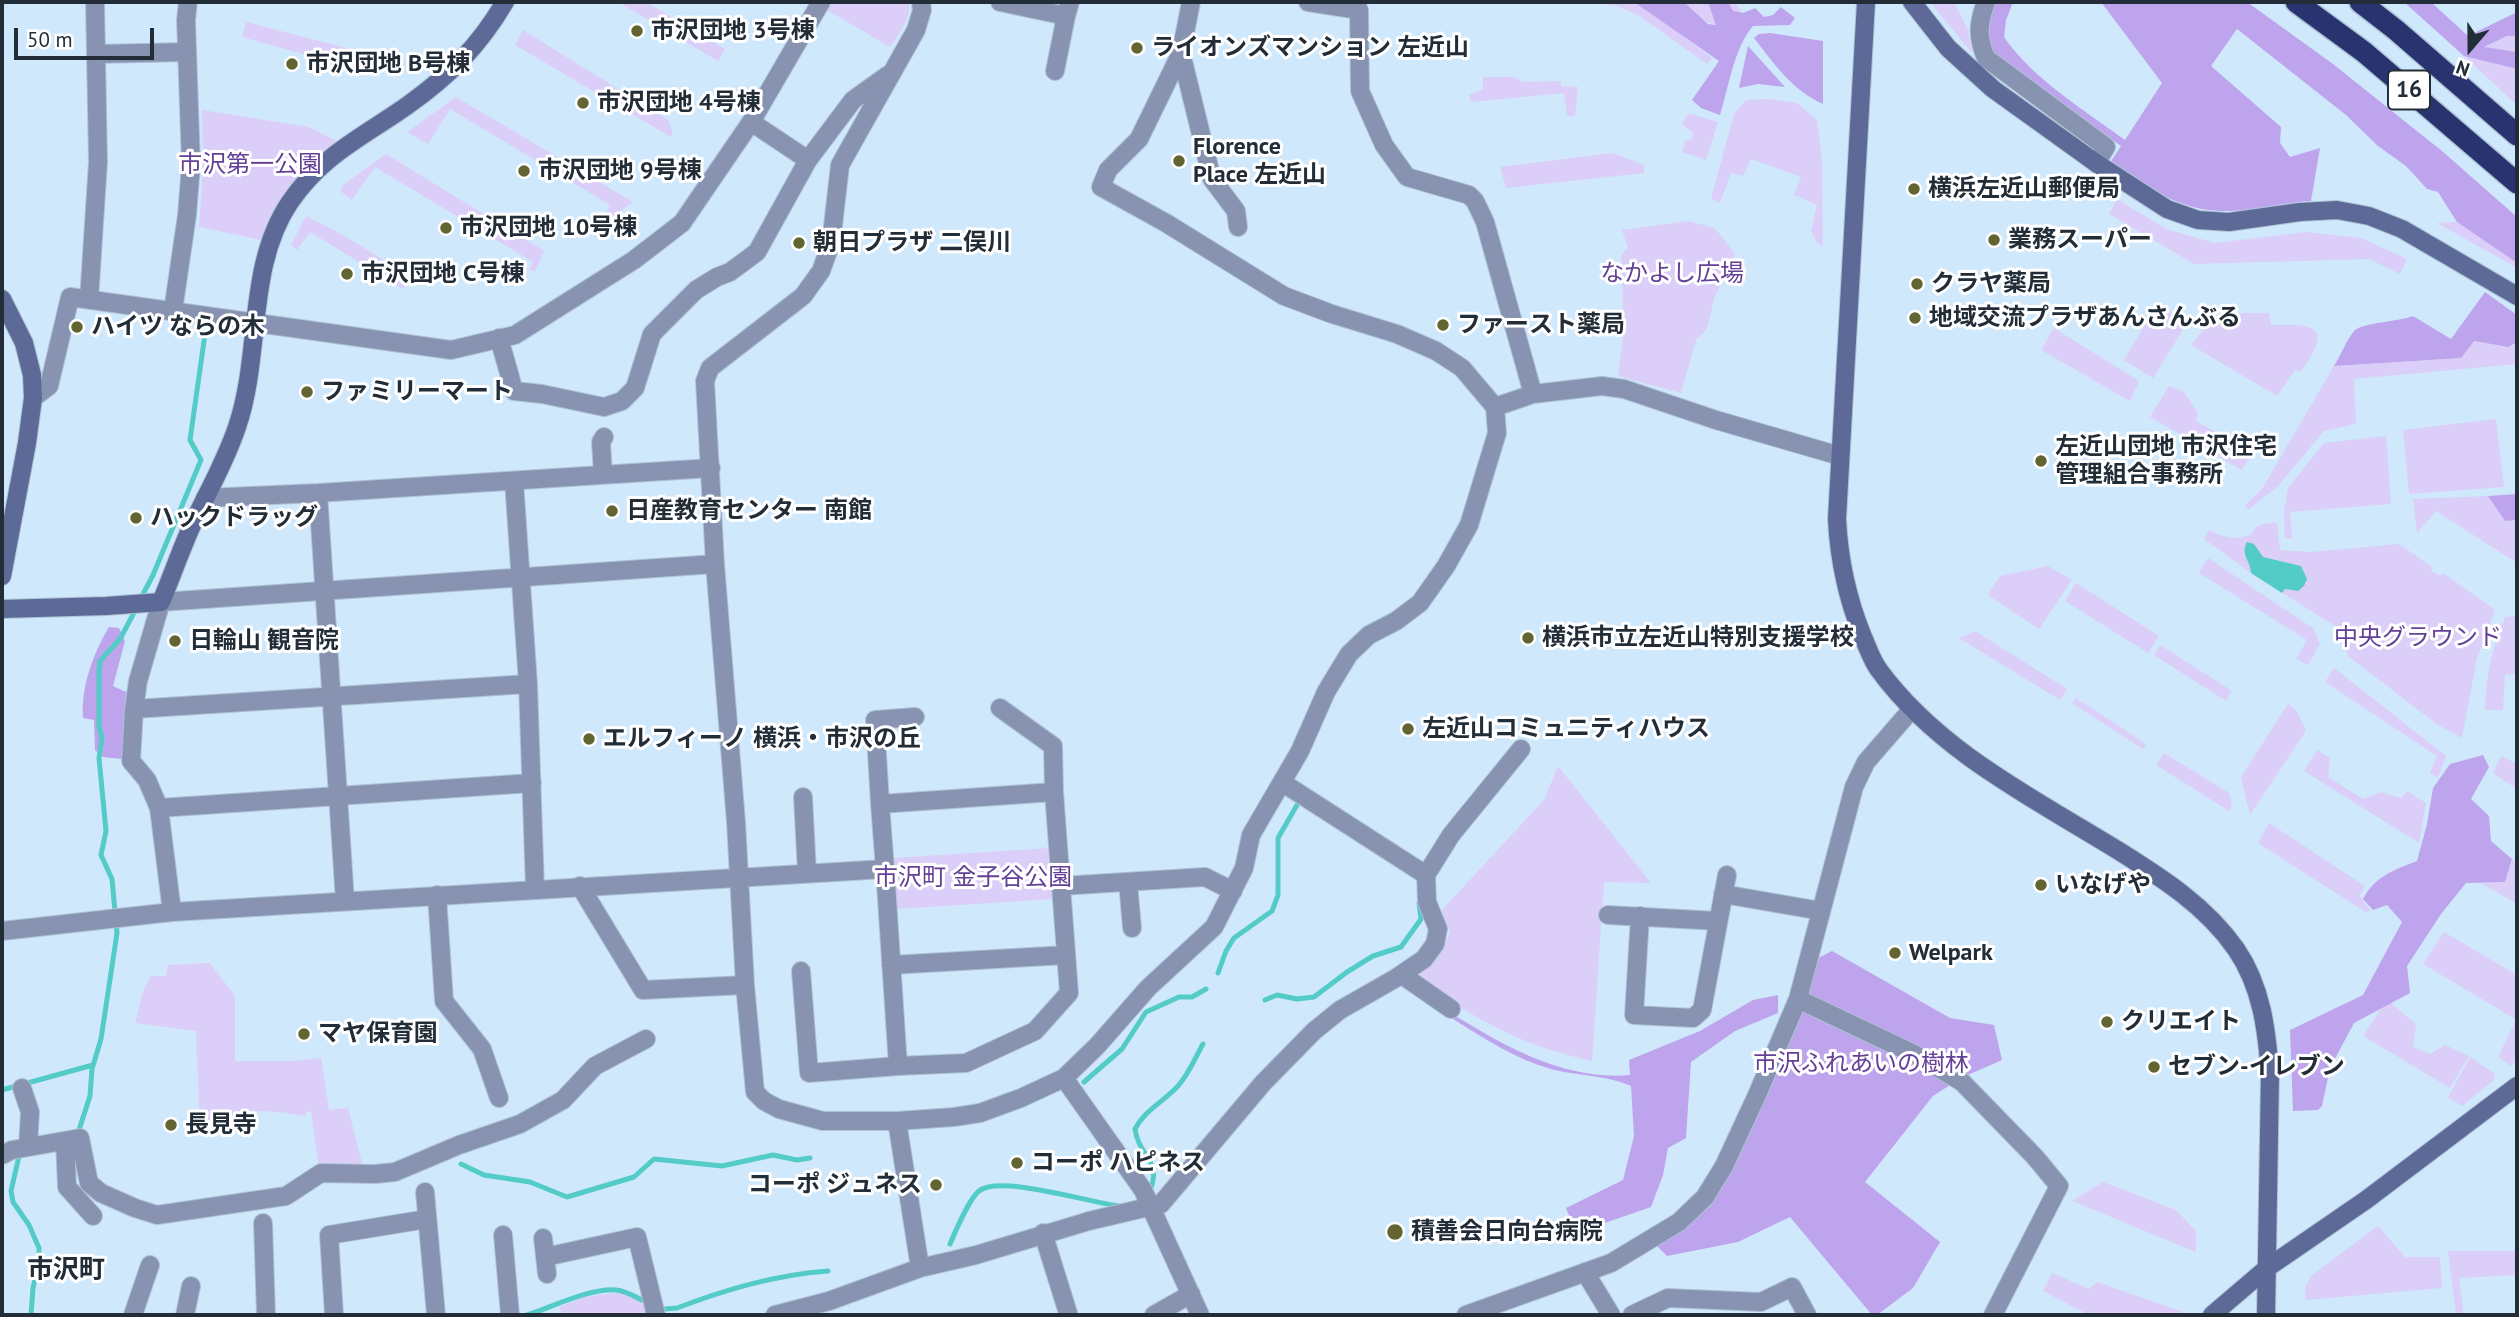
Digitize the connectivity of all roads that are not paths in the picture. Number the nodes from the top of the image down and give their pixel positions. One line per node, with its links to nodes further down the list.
1 (95, 2): 17 (street)
2 (188, 2): 15 (street)
3 (505, 2): 30 (street)
4 (821, 2): 20 (street)
5 (921, 2): 19 (street)
6 (999, 2): 14 (street)
7 (1191, 2): 16 (street)
8 (1308, 2): 32 (street)
9 (1866, 2): 36 (street)
10 (1912, 2): 23 (street)
11 (1986, 2): 23 (street)
12 (2296, 2): 24 (highway, 16)
13 (2360, 2): 21 (highway, 16)
14 (1068, 9): 18 (street)
15 (187, 52): 17 (street); 29 (street)
16 (1181, 53): 25 (street); 34 (street)
17 (96, 54): 28 (street)
18 (1055, 71)
19 (891, 73): 22 (street); 37 (street)
20 (751, 122): 22 (street); 31 (street)
21 (2517, 135)
22 (808, 160): 31 (street)
23 (2096, 163): 26 (street)
24 (2517, 183)
25 (1238, 227)
26 (2517, 296)
27 (2, 299): 33 (street)
28 (89, 300): 29 (street); 33 (street)
29 (173, 311): 30 (street)
30 (255, 323): 31 (street); 41 (street)
31 (499, 338)
32 (1533, 394): 34 (street); 36 (street)
33 (33, 398): 43 (street)
34 (1495, 407): 56 (street)
35 (604, 437): 38 (street)
36 (1840, 456): 52 (street)
37 (710, 468): 38 (street); 42 (street)
38 (603, 475): 39 (street)
39 (514, 481): 40 (street); 44 (street)
40 (318, 493): 41 (street); 45 (street)
41 (205, 498): 46 (street)
42 (715, 564): 44 (street); 66 (street)
43 (2, 576)
44 (521, 576): 45 (street); 48 (street)
45 (326, 591): 46 (street); 49 (street)
46 (161, 602): 47 (street); 51 (street)
47 (2, 609)
48 (528, 684): 49 (street); 55 (street)
49 (333, 696): 51 (street); 58 (street)
50 (1000, 708): 57 (street)
51 (134, 709): 61 (street)
52 (1912, 709): 75 (street); 109 (street)
53 (915, 717): 60 (street)
54 (1521, 749): 64 (street)
55 (532, 783): 58 (street); 70 (street)
56 (1283, 783): 64 (street); 71 (street)
57 (1055, 792): 60 (street); 69 (street)
58 (338, 796): 61 (street); 74 (street)
59 (803, 797): 63 (street)
60 (880, 804): 62 (street)
61 (159, 808): 76 (street)
62 (885, 869): 63 (street); 83 (street)
63 (807, 873): 66 (street)
64 (1426, 875): 85 (street)
65 (1727, 875): 72 (street)
66 (738, 877): 68 (street); 86 (street)
67 (1128, 882): 69 (street); 71 (street); 80 (street)
68 (580, 886): 70 (street); 86 (street)
69 (1061, 886): 82 (street)
70 (535, 889): 73 (street)
71 (1233, 891): 91 (street)
72 (1723, 894): 75 (street); 79 (street)
73 (437, 895): 74 (street); 94 (street)
74 (345, 901): 76 (street)
75 (1821, 911): 87 (street)
76 (172, 912): 81 (street)
77 (1608, 915): 78 (street)
78 (1640, 916): 79 (street); 79 (street)
79 (1718, 921)
80 (1132, 928)
81 (2, 931)
82 (1066, 955): 83 (street); 90 (street)
83 (891, 965): 90 (street)
84 (801, 971): 90 (street)
85 (1402, 975): 88 (street); 100 (street)
86 (746, 985): 95 (street)
87 (1798, 999): 110 (street); 130 (street)
88 (1451, 1009)
89 (646, 1039): 96 (street)
90 (898, 1066)
91 (1064, 1078): 95 (street); 100 (street)
92 (2517, 1086): 109 (street)
93 (22, 1088): 97 (street)
94 (499, 1098)
95 (897, 1121): 108 (street)
96 (65, 1141): 97 (street); 101 (street)
97 (28, 1147): 98 (street)
98 (2, 1155)
99 (425, 1192): 102 (street)
100 (1150, 1207): 104 (street); 112 (street)
101 (93, 1216)
102 (427, 1219): 119 (street); 120 (street)
103 (263, 1223): 118 (street)
104 (1043, 1233): 108 (street); 115 (street)
105 (503, 1235): 121 (street)
106 (543, 1238): 122 (street)
107 (150, 1265): 116 (street)
108 (920, 1268): 113 (street)
109 (2267, 1268): 131 (street); 132 (street)
110 (1585, 1272): 126 (street); 127 (street)
111 (191, 1286): 117 (street)
112 (1191, 1294): 124 (street); 125 (street)
113 (830, 1308): 123 (street)
114 (1702, 1308): 128 (street); 129 (street)
115 (1068, 1313)
116 (134, 1315)
117 (185, 1315)
118 (266, 1315)
119 (334, 1315)
120 (436, 1315)
121 (510, 1315)
122 (656, 1315)
123 (780, 1315)
124 (1154, 1315)
125 (1200, 1315)
126 (1466, 1315)
127 (1611, 1315)
128 (1632, 1315)
129 (1807, 1315)
130 (1993, 1315)
131 (2213, 1315)
132 (2266, 1315)

